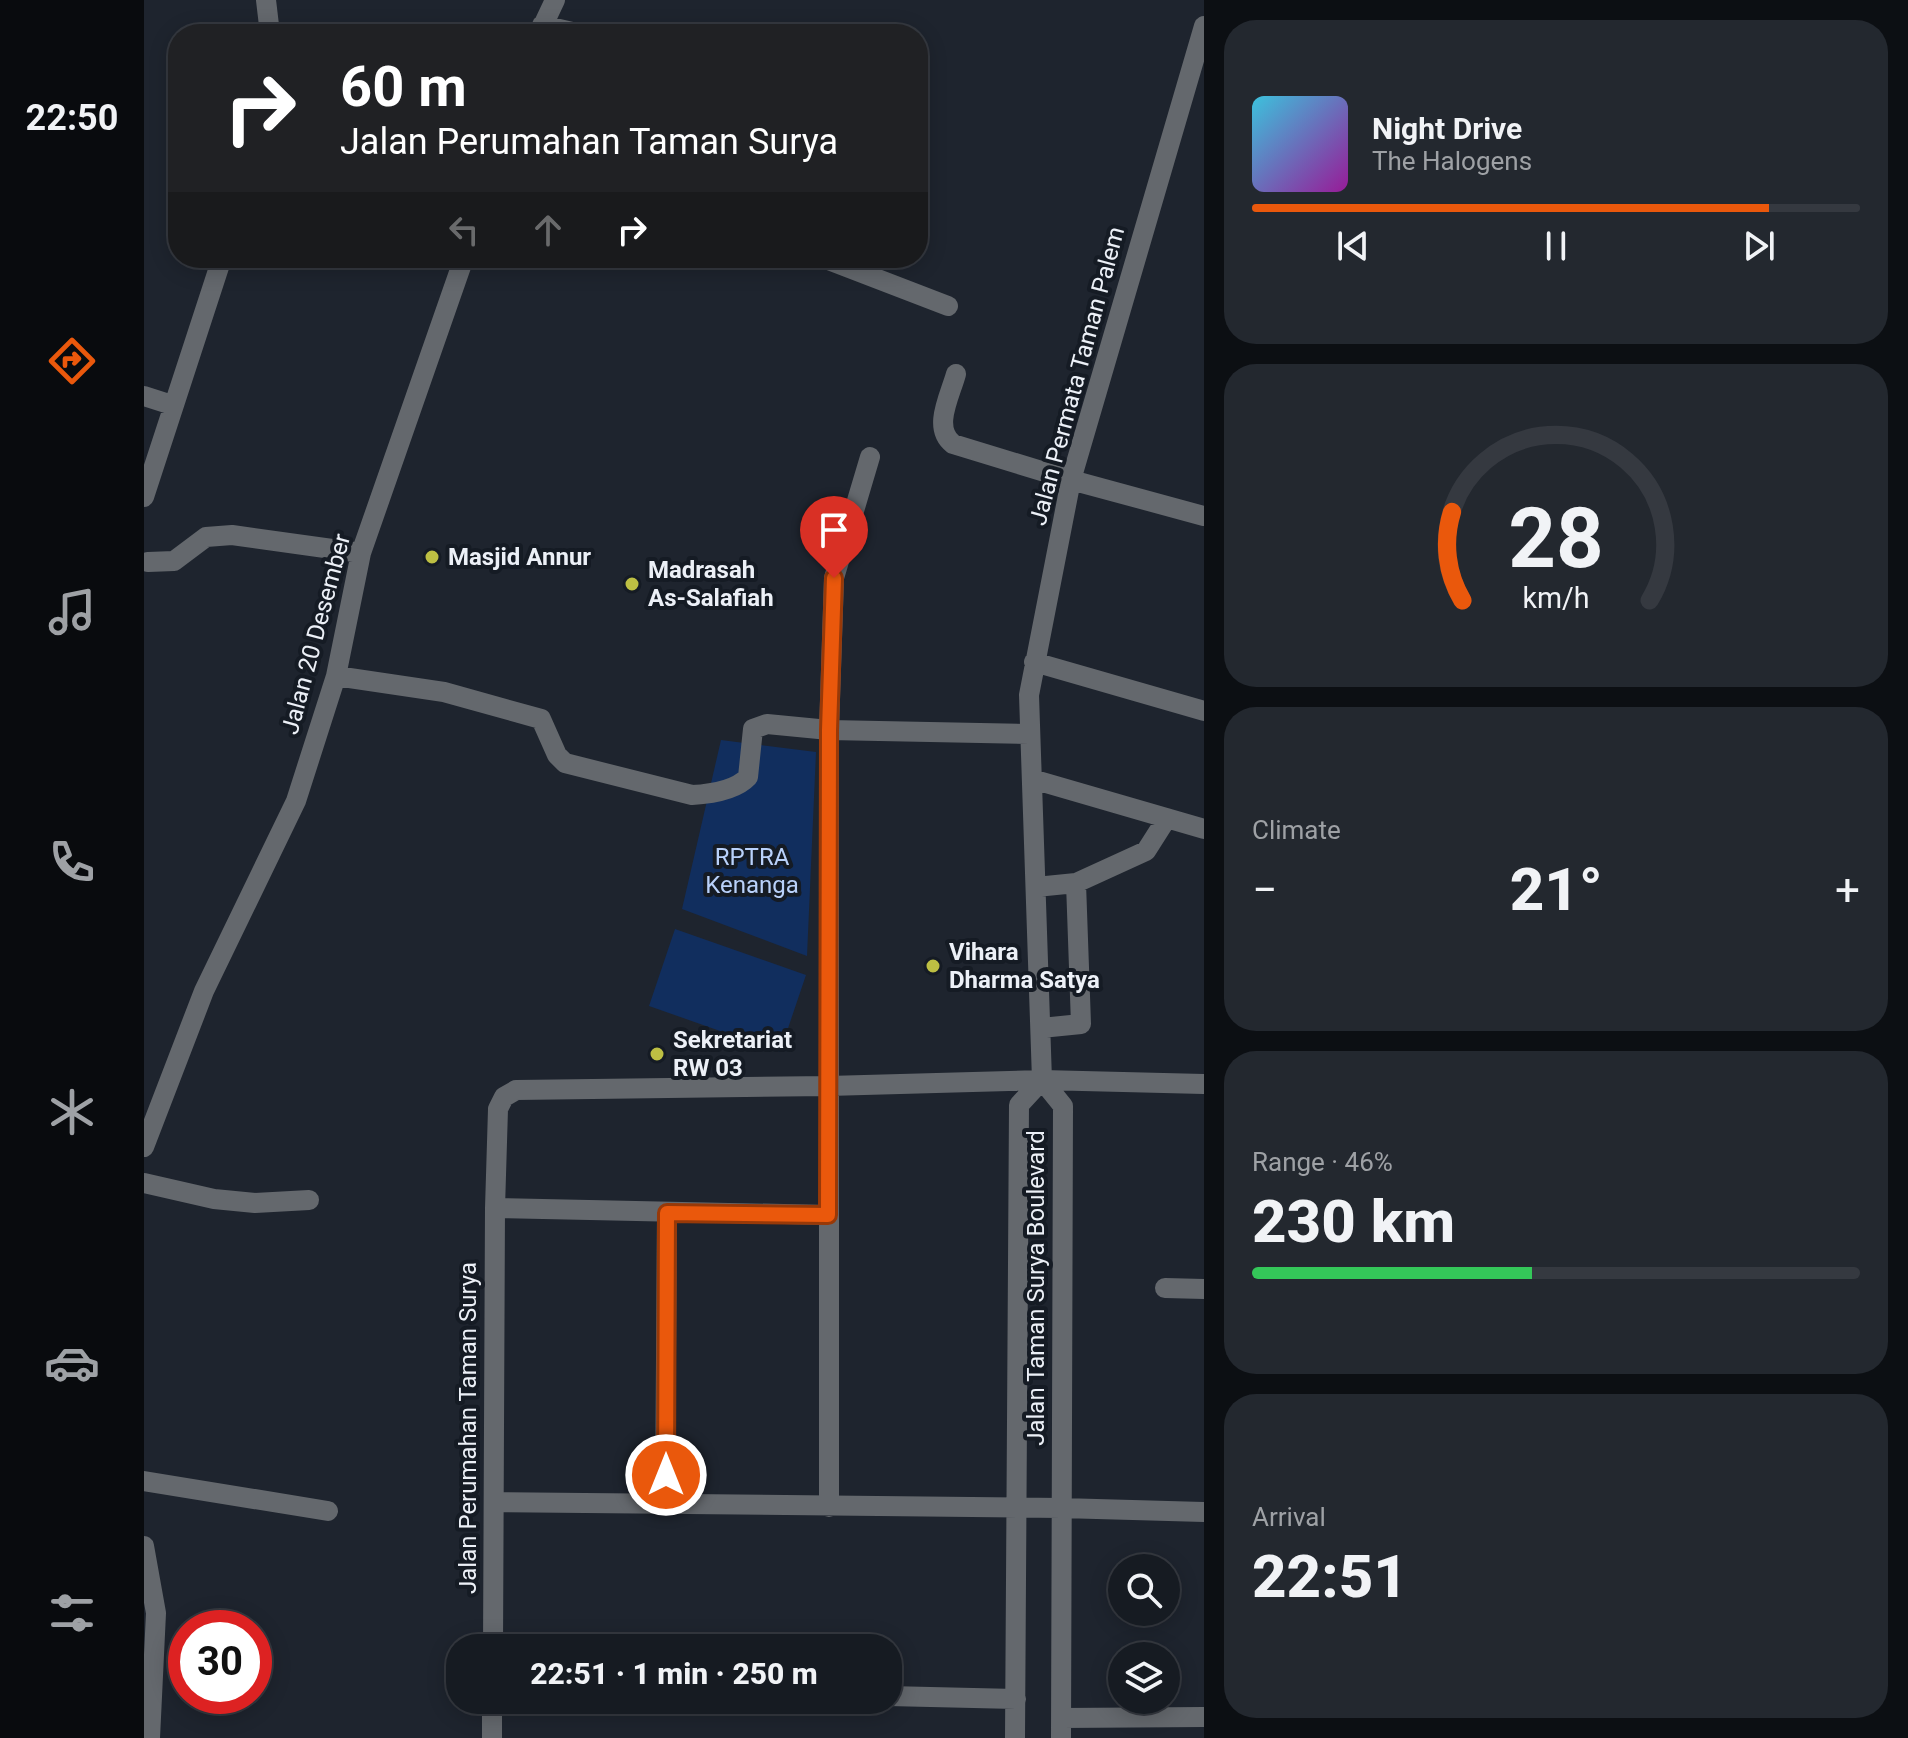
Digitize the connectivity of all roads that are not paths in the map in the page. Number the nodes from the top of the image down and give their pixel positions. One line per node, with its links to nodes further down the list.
1 (266, 0): 3 (street)
2 (555, 0): 4 (street)
3 (269, 24)
4 (543, 24)
5 (1204, 26): 6 (street, Jalan Permata Taman Palem)
6 (1199, 64): 15 (street, Jalan Permata Taman Palem)
7 (219, 268): 13 (street)
8 (461, 268): 18 (street, Jalan 20 Desember)
9 (849, 268): 10 (street)
10 (948, 306)
11 (956, 374): 15 (street)
12 (144, 396): 13 (street)
13 (172, 405): 16 (street)
14 (870, 457): 23 (street)
15 (1071, 480): 17 (street); 20 (street, Jalan Permata Taman Palem)
16 (144, 497)
17 (1204, 516)
18 (361, 553): 19 (street); 21 (street, Jalan 20 Desember)
19 (148, 562)
20 (1034, 662): 22 (street); 24 (street, Jalan Permata Taman Palem)
21 (336, 676): 23 (street); 34 (street, Jalan 20 Desember)
22 (1204, 711)
23 (829, 730): 24 (street); 33 (street)
24 (1029, 734): 25 (street, Jalan Permata Taman Palem)
25 (1032, 779): 26 (street); 29 (street, Jalan Permata Taman Palem)
26 (1167, 818): 27 (street); 28 (street)
27 (1204, 829)
28 (1076, 883): 29 (street); 30 (street)
29 (1036, 887): 30 (street, Jalan Permata Taman Palem)
30 (1041, 1028): 31 (street, Jalan Permata Taman Palem)
31 (1042, 1080): 32 (street, Jalan Perumahan Taman Surya); 33 (street, Jalan Perumahan Taman Surya); 46 (street, Jalan Taman Surya Boulevard); 47 (street, Jalan Taman Surya Boulevard)
32 (1204, 1084)
33 (828, 1086): 37 (street, Jalan Perumahan Taman Surya); 39 (street)
34 (144, 1147)
35 (144, 1183): 36 (street)
36 (309, 1200)
37 (495, 1208): 38 (street); 43 (street, Jalan Perumahan Taman Surya)
38 (667, 1213): 39 (street); 44 (street)
39 (828, 1215): 45 (street)
40 (1165, 1288): 41 (street)
41 (1204, 1289)
42 (144, 1481): 48 (street)
43 (495, 1502): 44 (street); 51 (street, Jalan Perumahan Taman Surya)
44 (665, 1504): 45 (street)
45 (829, 1507): 47 (street)
46 (1061, 1508): 47 (street); 49 (street); 56 (street, Jalan Taman Surya Boulevard)
47 (1018, 1509): 53 (street, Jalan Taman Surya Boulevard)
48 (328, 1511)
49 (1204, 1512)
50 (144, 1546): 57 (street)
51 (493, 1634)
52 (902, 1696): 53 (street)
53 (1016, 1699): 59 (street, Jalan Taman Surya Boulevard)
54 (492, 1714): 58 (street)
55 (1204, 1717): 56 (street)
56 (1062, 1728)
57 (150, 1738)
58 (492, 1738)
59 (1015, 1738)

